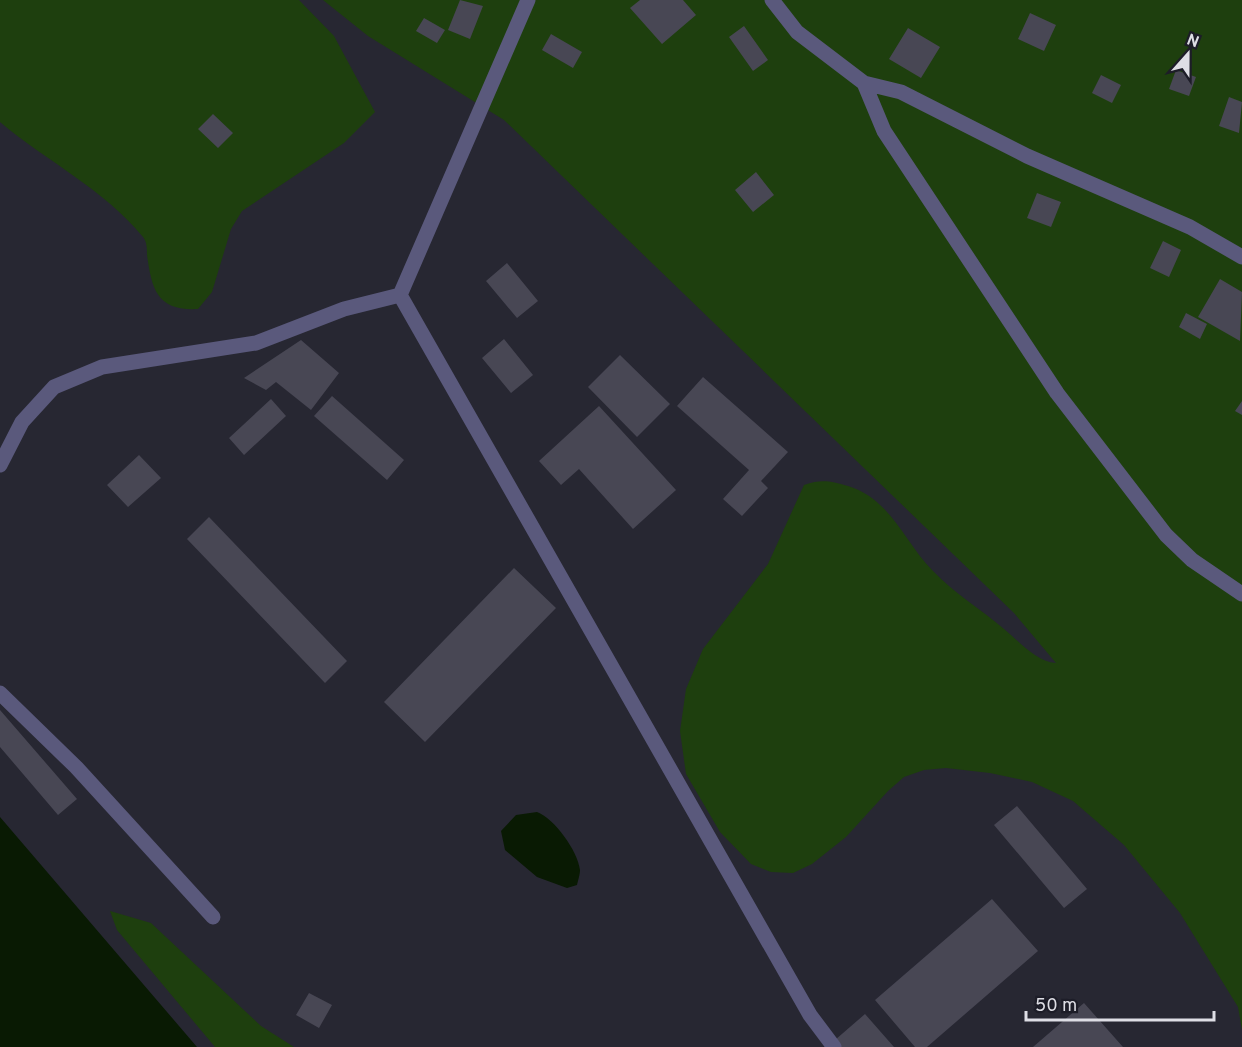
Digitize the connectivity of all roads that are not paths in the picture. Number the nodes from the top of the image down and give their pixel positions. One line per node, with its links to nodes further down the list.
1 (528, 0): 5 (street)
2 (772, 0): 3 (street)
3 (864, 83): 4 (street); 7 (street)
4 (1242, 257)
5 (400, 295): 6 (street); 10 (street)
6 (0, 465)
7 (1242, 594)
8 (0, 693): 9 (street)
9 (213, 917)
10 (834, 1047)

